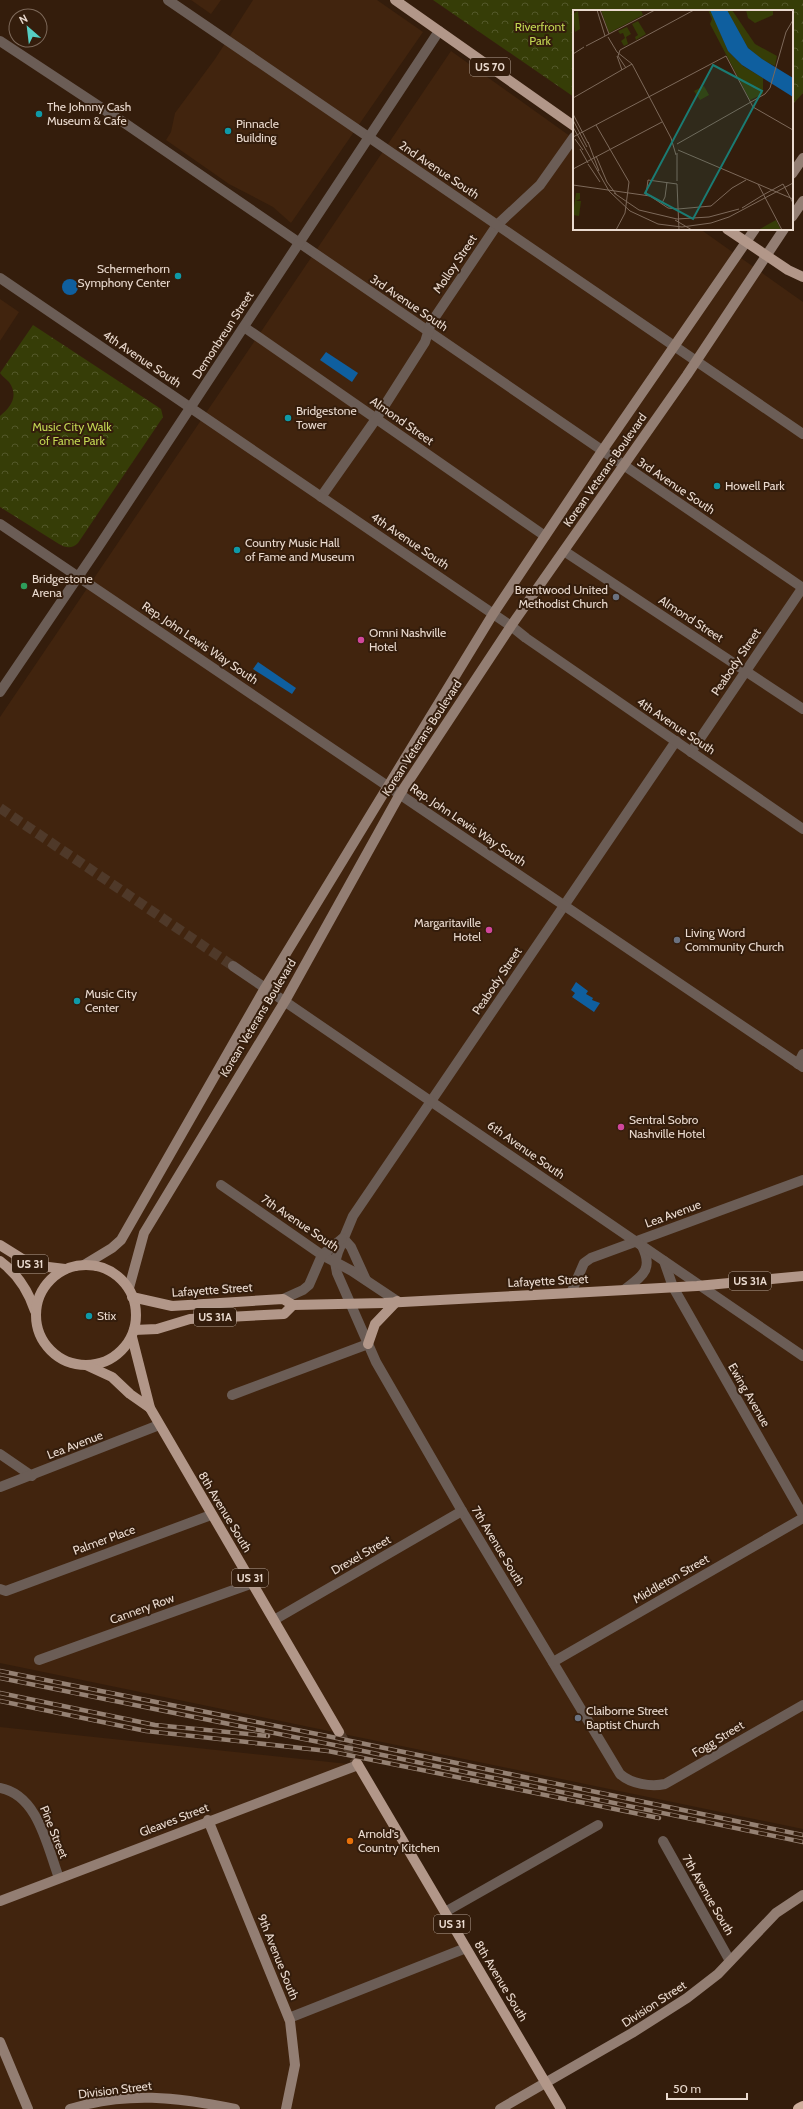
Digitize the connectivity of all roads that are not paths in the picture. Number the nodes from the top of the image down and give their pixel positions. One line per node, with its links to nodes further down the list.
1 (168, 0): 6 (street, 2nd Avenue South)
2 (395, 0): 3 (main road, US 70)
3 (439, 31): 5 (main road, US 70); 6 (street, Demonbreun Street)
4 (0, 41): 17 (street, 3rd Avenue South)
5 (573, 125)
6 (369, 138): 12 (street, 2nd Avenue South); 17 (street, Demonbreun Street)
7 (573, 138): 12 (street, Molloy Street)
8 (803, 158): 9 (main road)
9 (793, 173)
10 (803, 201): 11 (main road)
11 (793, 216)
12 (497, 225): 22 (street, Molloy Street); 23 (street, 2nd Avenue South)
13 (728, 230): 16 (main road)
14 (754, 230): 16 (main road, Korean Veterans Boulevard)
15 (783, 230): 18 (main road, Korean Veterans Boulevard)
16 (746, 242): 18 (main road); 23 (main road, Korean Veterans Boulevard)
17 (299, 244): 21 (street, Demonbreun Street); 22 (street, 3rd Avenue South)
18 (766, 256): 19 (main road); 24 (main road, Korean Veterans Boulevard)
19 (803, 277)
20 (0, 278): 25 (street, 4th Avenue South)
21 (244, 327): 25 (street, Demonbreun Street); 26 (street, Almond Street)
22 (428, 332): 26 (street, Molloy Street); 28 (street, 3rd Avenue South)
23 (674, 346): 24 (street, 2nd Avenue South); 28 (main road, Korean Veterans Boulevard)
24 (696, 361): 27 (street, 2nd Avenue South); 29 (main road, Korean Veterans Boulevard)
25 (191, 408): 30 (street, 4th Avenue South); 34 (street, Demonbreun Street)
26 (376, 419): 30 (street, Molloy Street); 32 (street, Almond Street)
27 (803, 434)
28 (602, 451): 29 (street, 3rd Avenue South); 32 (main road, Korean Veterans Boulevard)
29 (624, 466): 33 (main road, Korean Veterans Boulevard); 35 (street, 3rd Avenue South)
30 (322, 497): 36 (street, 4th Avenue South)
31 (0, 524): 34 (street, Rep. John Lewis Way South)
32 (545, 536): 36 (main road, Korean Veterans Boulevard)
33 (564, 551): 37 (main road, Korean Veterans Boulevard); 38 (street, Almond Street)
34 (79, 577): 39 (street, Demonbreun Street); 43 (street, Rep. John Lewis Way South)
35 (803, 587): 38 (street, Peabody Street)
36 (493, 614): 37 (street, 4th Avenue South); 43 (main road, Korean Veterans Boulevard)
37 (511, 626): 41 (street, 4th Avenue South); 44 (main road, Korean Veterans Boulevard)
38 (745, 671): 40 (street, Almond Street); 42 (street, Peabody Street)
39 (0, 692)
40 (803, 709)
41 (676, 741): 42 (street, 4th Avenue South); 46 (street, Peabody Street)
42 (691, 752): 45 (street, 4th Avenue South)
43 (387, 786): 44 (street, Rep. John Lewis Way South); 48 (main road, Korean Veterans Boulevard)
44 (400, 794): 46 (street, Rep. John Lewis Way South); 49 (main road, Korean Veterans Boulevard)
45 (803, 829)
46 (563, 905): 51 (street, Rep. John Lewis Way South); 52 (street, Peabody Street)
47 (233, 966): 48 (street, 6th Avenue South)
48 (265, 988): 49 (street, 6th Avenue South); 62 (main road, Korean Veterans Boulevard)
49 (285, 1001): 52 (street, 6th Avenue South); 69 (main road, Korean Veterans Boulevard)
50 (803, 1054): 51 (street)
51 (800, 1066)
52 (430, 1100): 55 (street, Peabody Street); 56 (street, 6th Avenue South)
53 (803, 1180): 56 (street, Lea Avenue)
54 (221, 1185): 58 (street, 7th Avenue South)
55 (343, 1238): 58 (street, Peabody Street); 61 (street, Peabody Street); 65 (street)
56 (639, 1244): 60 (street, 6th Avenue South); 68 (street); 70 (street, Lea Avenue)
57 (0, 1246): 63 (main road, US 31)
58 (322, 1255): 61 (street, 7th Avenue South); 71 (street, Peabody Street)
59 (0, 1260): 75 (main road, US 31)
60 (664, 1261): 66 (street, 6th Avenue South); 67 (street, Ewing Avenue)
61 (335, 1262): 65 (street, 7th Avenue South); 73 (street)
62 (84, 1265): 63 (main road, US 31); 69 (main road, US 31)
63 (65, 1269): 75 (main road)
64 (803, 1276): 66 (main road, Lafayette Street / US 31A)
65 (367, 1281): 72 (street)
66 (702, 1286): 67 (main road, Lafayette Street / US 31A); 78 (street, 6th Avenue South)
67 (673, 1288): 68 (main road, Lafayette Street / US 31A); 87 (street, Ewing Avenue)
68 (624, 1290): 70 (main road, Lafayette Street / US 31A)
69 (131, 1292): 71 (main road, Lafayette Street / US 31A); 76 (main road, US 31)
70 (571, 1293): 72 (main road, Lafayette Street / US 31A)
71 (283, 1298): 74 (main road)
72 (397, 1301): 73 (main road, Lafayette Street / US 31A); 77 (main road)
73 (350, 1304): 74 (main road, Lafayette Street / US 31A); 77 (street, 7th Avenue South)
74 (293, 1305): 76 (main road, Lafayette Street / US 31A)
75 (35, 1311): 79 (main road, US 31)
76 (133, 1333): 79 (main road); 81 (main road, 8th Avenue South / US 31)
77 (368, 1344): 80 (street); 86 (street, 7th Avenue South)
78 (803, 1356)
79 (86, 1365): 81 (main road, 8th Avenue South / US 31)
80 (232, 1395)
81 (150, 1408): 82 (main road, 8th Avenue South / US 31)
82 (159, 1425): 84 (street, Lea Avenue); 88 (main road, 8th Avenue South / US 31)
83 (0, 1454): 84 (street)
84 (32, 1476): 85 (street, Lea Avenue)
85 (0, 1488)
86 (462, 1511): 92 (street, Drexel Street); 94 (street, 7th Avenue South)
87 (803, 1514)
88 (211, 1515): 90 (main road, 8th Avenue South / US 31); 91 (street, Palmer Place)
89 (803, 1518): 94 (street, Middleton Street)
90 (253, 1583): 92 (main road, 8th Avenue South / US 31); 93 (street, Cannery Row)
91 (3, 1590)
92 (274, 1620): 96 (main road, 8th Avenue South / US 31)
93 (40, 1660)
94 (553, 1662): 98 (street, 7th Avenue South)
95 (803, 1704): 98 (street, Fogg Street)
96 (339, 1732)
97 (357, 1764): 100 (main road, Gleaves Street); 106 (main road, 8th Avenue South / US 31)
98 (643, 1784)
99 (0, 1788): 103 (street, Pine Street)
100 (208, 1820): 103 (main road, Gleaves Street); 109 (main road, 9th Avenue South)
101 (598, 1824): 106 (street)
102 (663, 1841): 108 (street, 7th Avenue South)
103 (59, 1878): 105 (main road, Gleaves Street)
104 (803, 1895): 108 (main road, Division Street)
105 (0, 1902)
106 (445, 1912): 107 (main road, 8th Avenue South / US 31)
107 (466, 1948): 109 (street); 111 (main road, 8th Avenue South / US 31)
108 (730, 1961): 111 (main road, Division Street)
109 (289, 2018): 116 (main road, 9th Avenue South)
110 (0, 2042): 113 (main road)
111 (546, 2084): 117 (main road, Division Street); 118 (main road, 8th Avenue South / US 31)
112 (803, 2107): 119 (highway)
113 (28, 2109)
114 (70, 2109): 115 (main road, Division Street)
115 (235, 2109)
116 (286, 2109)
117 (500, 2109)
118 (561, 2109)
119 (799, 2109)

